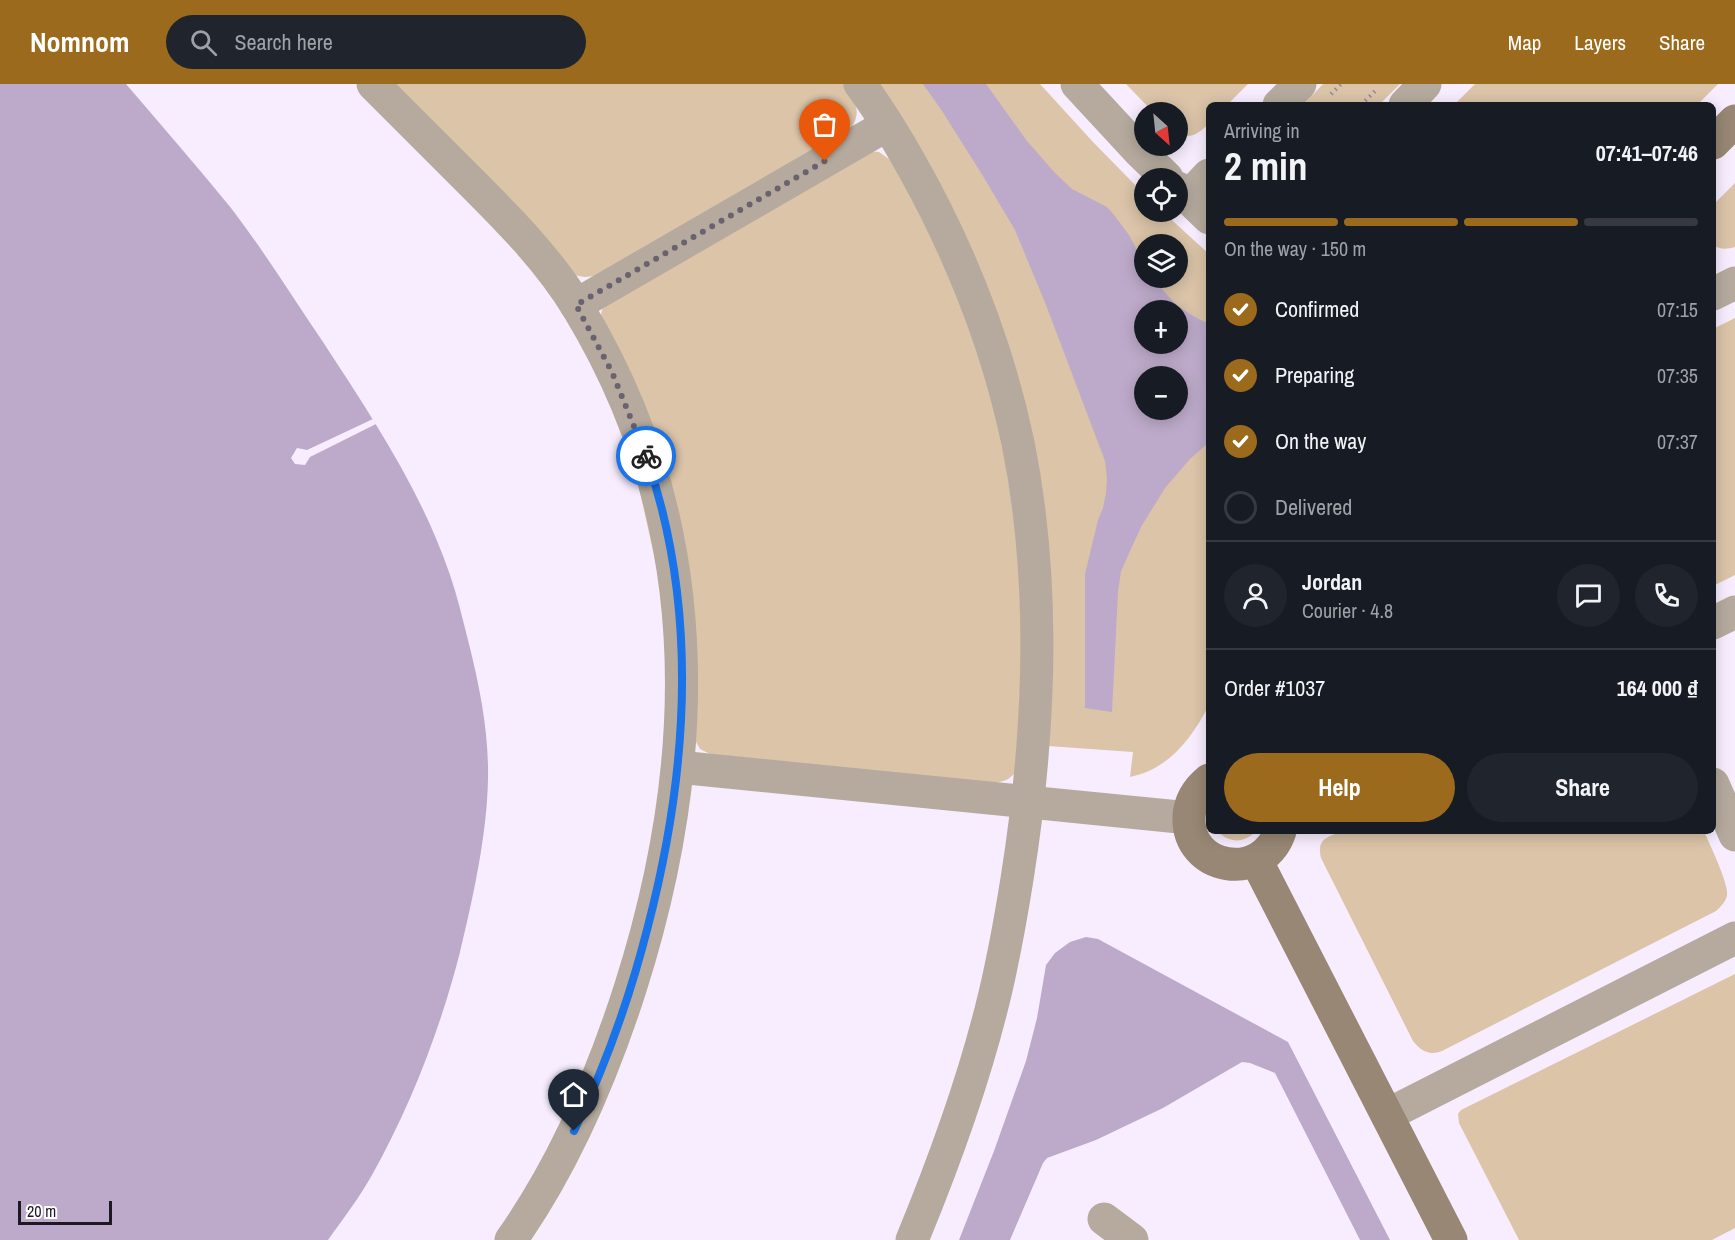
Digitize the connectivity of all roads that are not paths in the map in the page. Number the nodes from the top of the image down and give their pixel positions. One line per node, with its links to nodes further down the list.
1 (373, 84): 14 (street)
2 (860, 84): 9 (street)
3 (1077, 84): 11 (street)
4 (1300, 84): 6 (street)
5 (1425, 84): 7 (street)
6 (1282, 102)
7 (1408, 102)
8 (1735, 121): 10 (street)
9 (887, 125): 14 (street); 20 (street)
10 (1716, 140)
11 (1190, 191)
12 (1735, 283): 13 (street)
13 (1716, 292)
14 (576, 305): 17 (street)
15 (1735, 612): 16 (street)
16 (1716, 622)
17 (678, 767): 20 (street); 28 (street)
18 (1206, 783): 21 (street)
19 (1716, 791): 23 (street)
20 (1028, 802): 21 (street); 29 (street)
21 (1189, 818): 24 (street)
22 (1279, 834): 24 (street)
23 (1735, 835)
24 (1256, 860): 26 (street)
25 (1735, 938): 26 (street)
26 (1387, 1115): 31 (street)
27 (1104, 1219): 30 (street)
28 (511, 1240)
29 (912, 1240)
30 (1132, 1240)
31 (1451, 1240)

